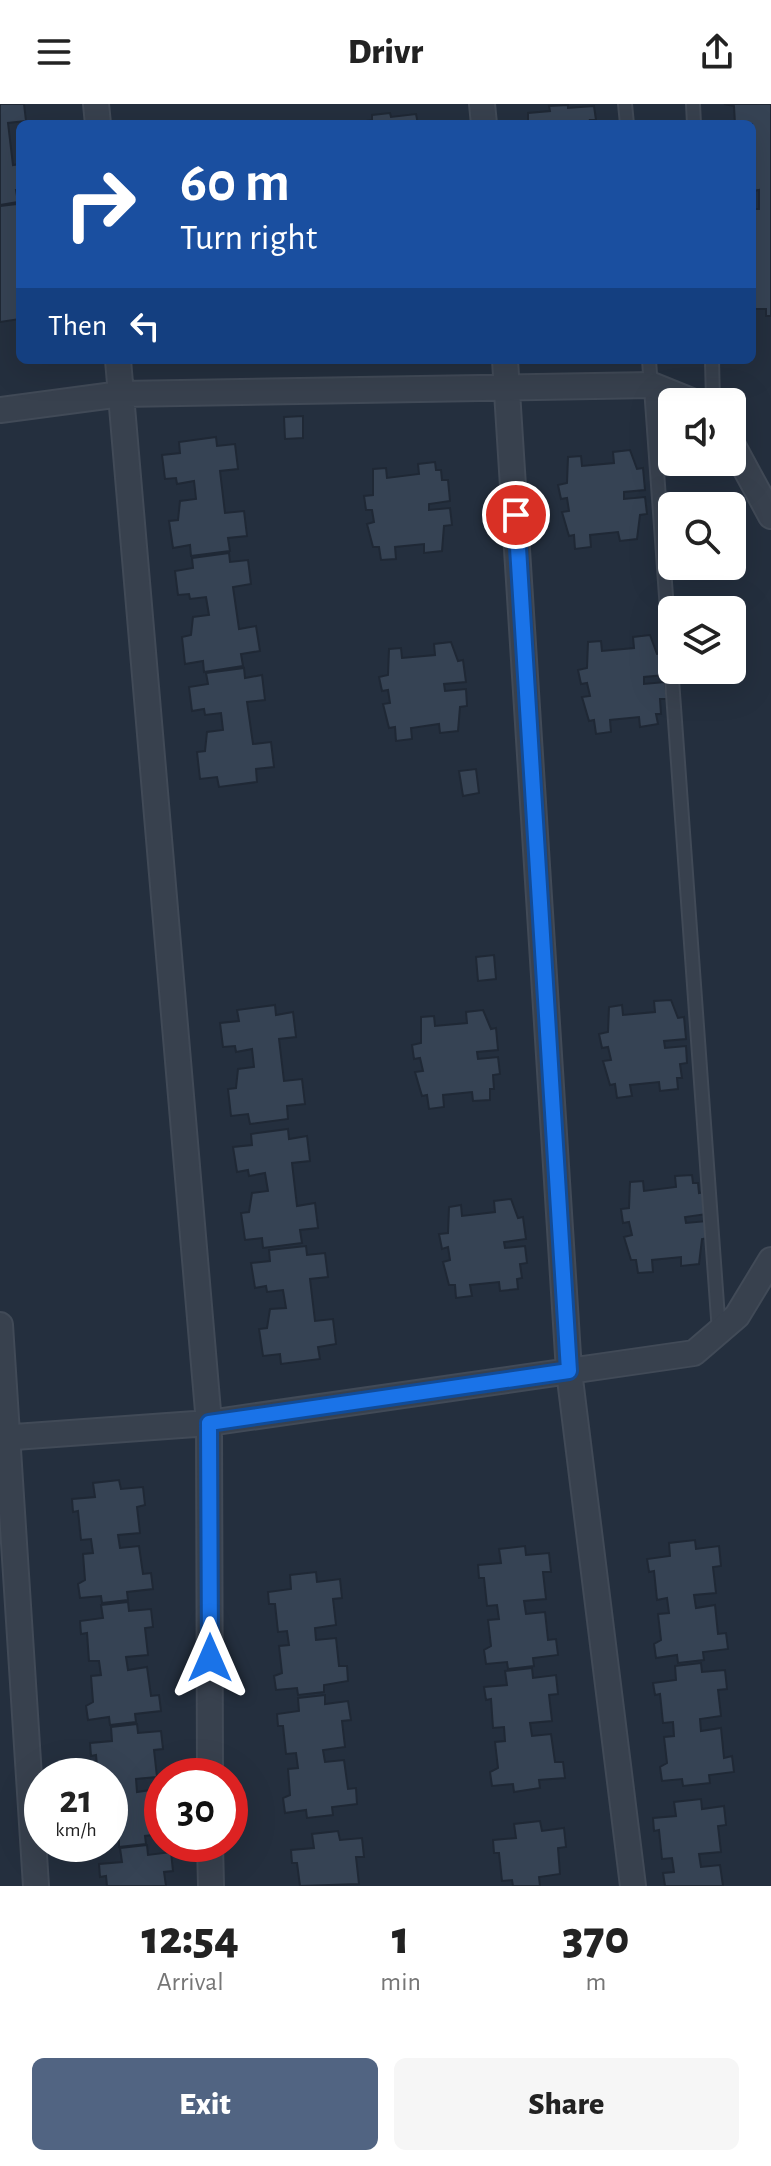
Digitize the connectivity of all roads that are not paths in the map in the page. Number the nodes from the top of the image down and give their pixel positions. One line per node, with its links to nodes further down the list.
1 (118, 364): 9 (street)
2 (505, 364): 6 (street)
3 (649, 364): 5 (lane)
4 (712, 364): 8 (lane)
5 (652, 385): 6 (street); 7 (street); 15 (lane)
6 (508, 388): 9 (street); 16 (street)
7 (659, 388)
8 (713, 388)
9 (121, 394): 10 (street); 17 (street)
10 (0, 410)
11 (746, 470): 12 (street)
12 (771, 516)
13 (771, 1260): 15 (street)
14 (0, 1325): 18 (street)
15 (719, 1332): 16 (street)
16 (569, 1371): 17 (street); 23 (street)
17 (209, 1423): 18 (street); 19 (street)
18 (3, 1438): 21 (street)
19 (210, 1758)
20 (210, 1862): 22 (street)
21 (36, 1886)
22 (211, 1886)
23 (633, 1886)

